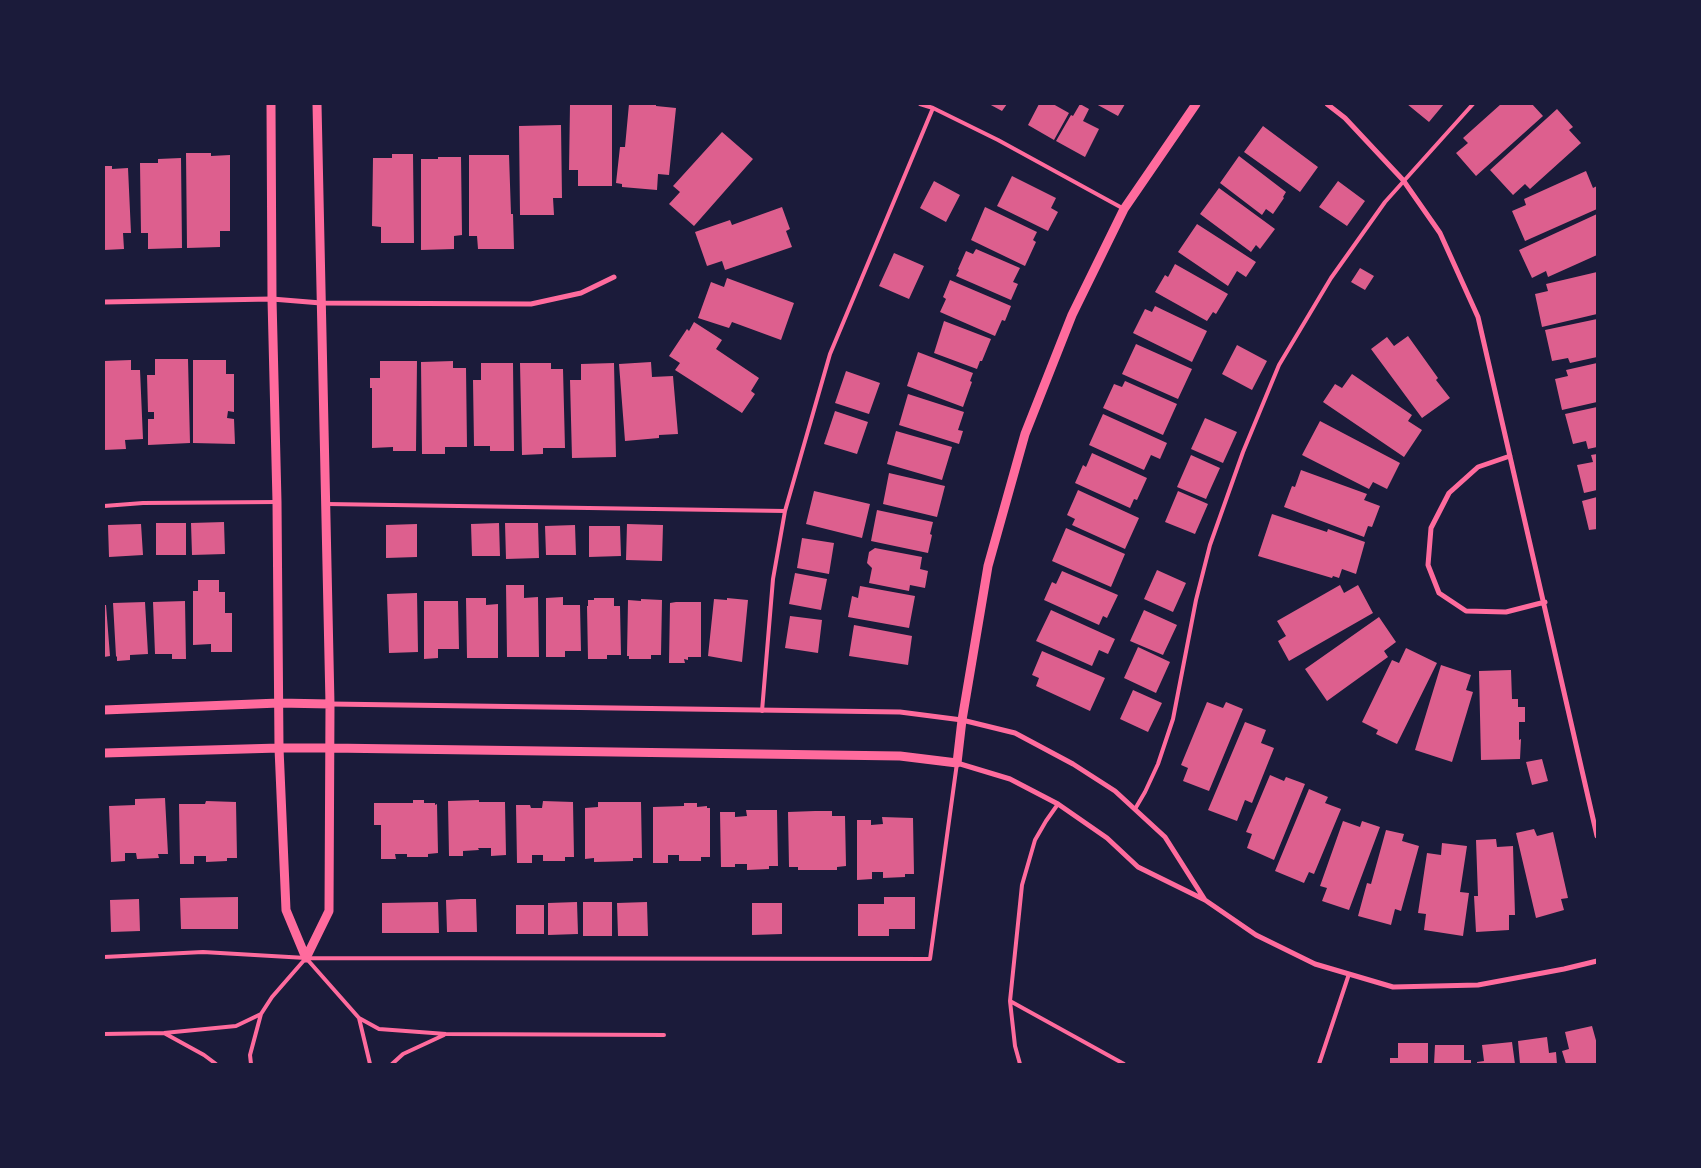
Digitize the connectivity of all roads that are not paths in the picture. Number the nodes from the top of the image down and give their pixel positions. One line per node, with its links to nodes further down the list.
1 (271, 104): 11 (street)
2 (317, 104): 13 (street)
3 (920, 104): 7 (lane)
4 (1195, 104): 9 (street)
5 (1328, 104): 8 (street)
6 (1473, 104): 8 (lane)
7 (933, 108): 9 (lane); 18 (lane)
8 (1403, 180): 14 (street); 30 (lane)
9 (1124, 209): 24 (street)
10 (614, 277): 13 (street)
11 (272, 299): 12 (street); 13 (street); 15 (street)
12 (104, 302)
13 (321, 303): 16 (street)
14 (1510, 456): 19 (street); 19 (street)
15 (277, 502): 17 (lane); 20 (street)
16 (327, 504): 18 (lane); 21 (street)
17 (104, 506)
18 (785, 511): 23 (lane)
19 (1545, 602): 31 (street)
20 (279, 703): 21 (street); 22 (street); 25 (street)
21 (330, 704): 23 (street); 26 (street)
22 (104, 710)
23 (762, 711): 24 (street)
24 (962, 720): 28 (street); 30 (street)
25 (280, 748): 26 (street); 27 (street); 34 (street)
26 (330, 748): 28 (street); 34 (street)
27 (104, 753)
28 (957, 763): 29 (street); 34 (lane)
29 (1058, 804): 32 (street); 37 (lane)
30 (1135, 809): 32 (street)
31 (1597, 836)
32 (1205, 900): 36 (street)
33 (104, 957): 34 (lane)
34 (306, 958): 38 (lane); 39 (lane)
35 (1597, 961): 36 (street)
36 (1349, 974): 50 (lane)
37 (1010, 1001): 48 (lane); 49 (lane)
38 (261, 1014): 40 (lane); 45 (lane)
39 (359, 1018): 42 (lane); 46 (lane)
40 (164, 1033): 41 (lane); 44 (lane)
41 (104, 1034)
42 (446, 1034): 43 (lane); 47 (lane)
43 (664, 1035)
44 (216, 1064)
45 (251, 1064)
46 (370, 1064)
47 (392, 1064)
48 (1020, 1064)
49 (1124, 1064)
50 (1319, 1064)

